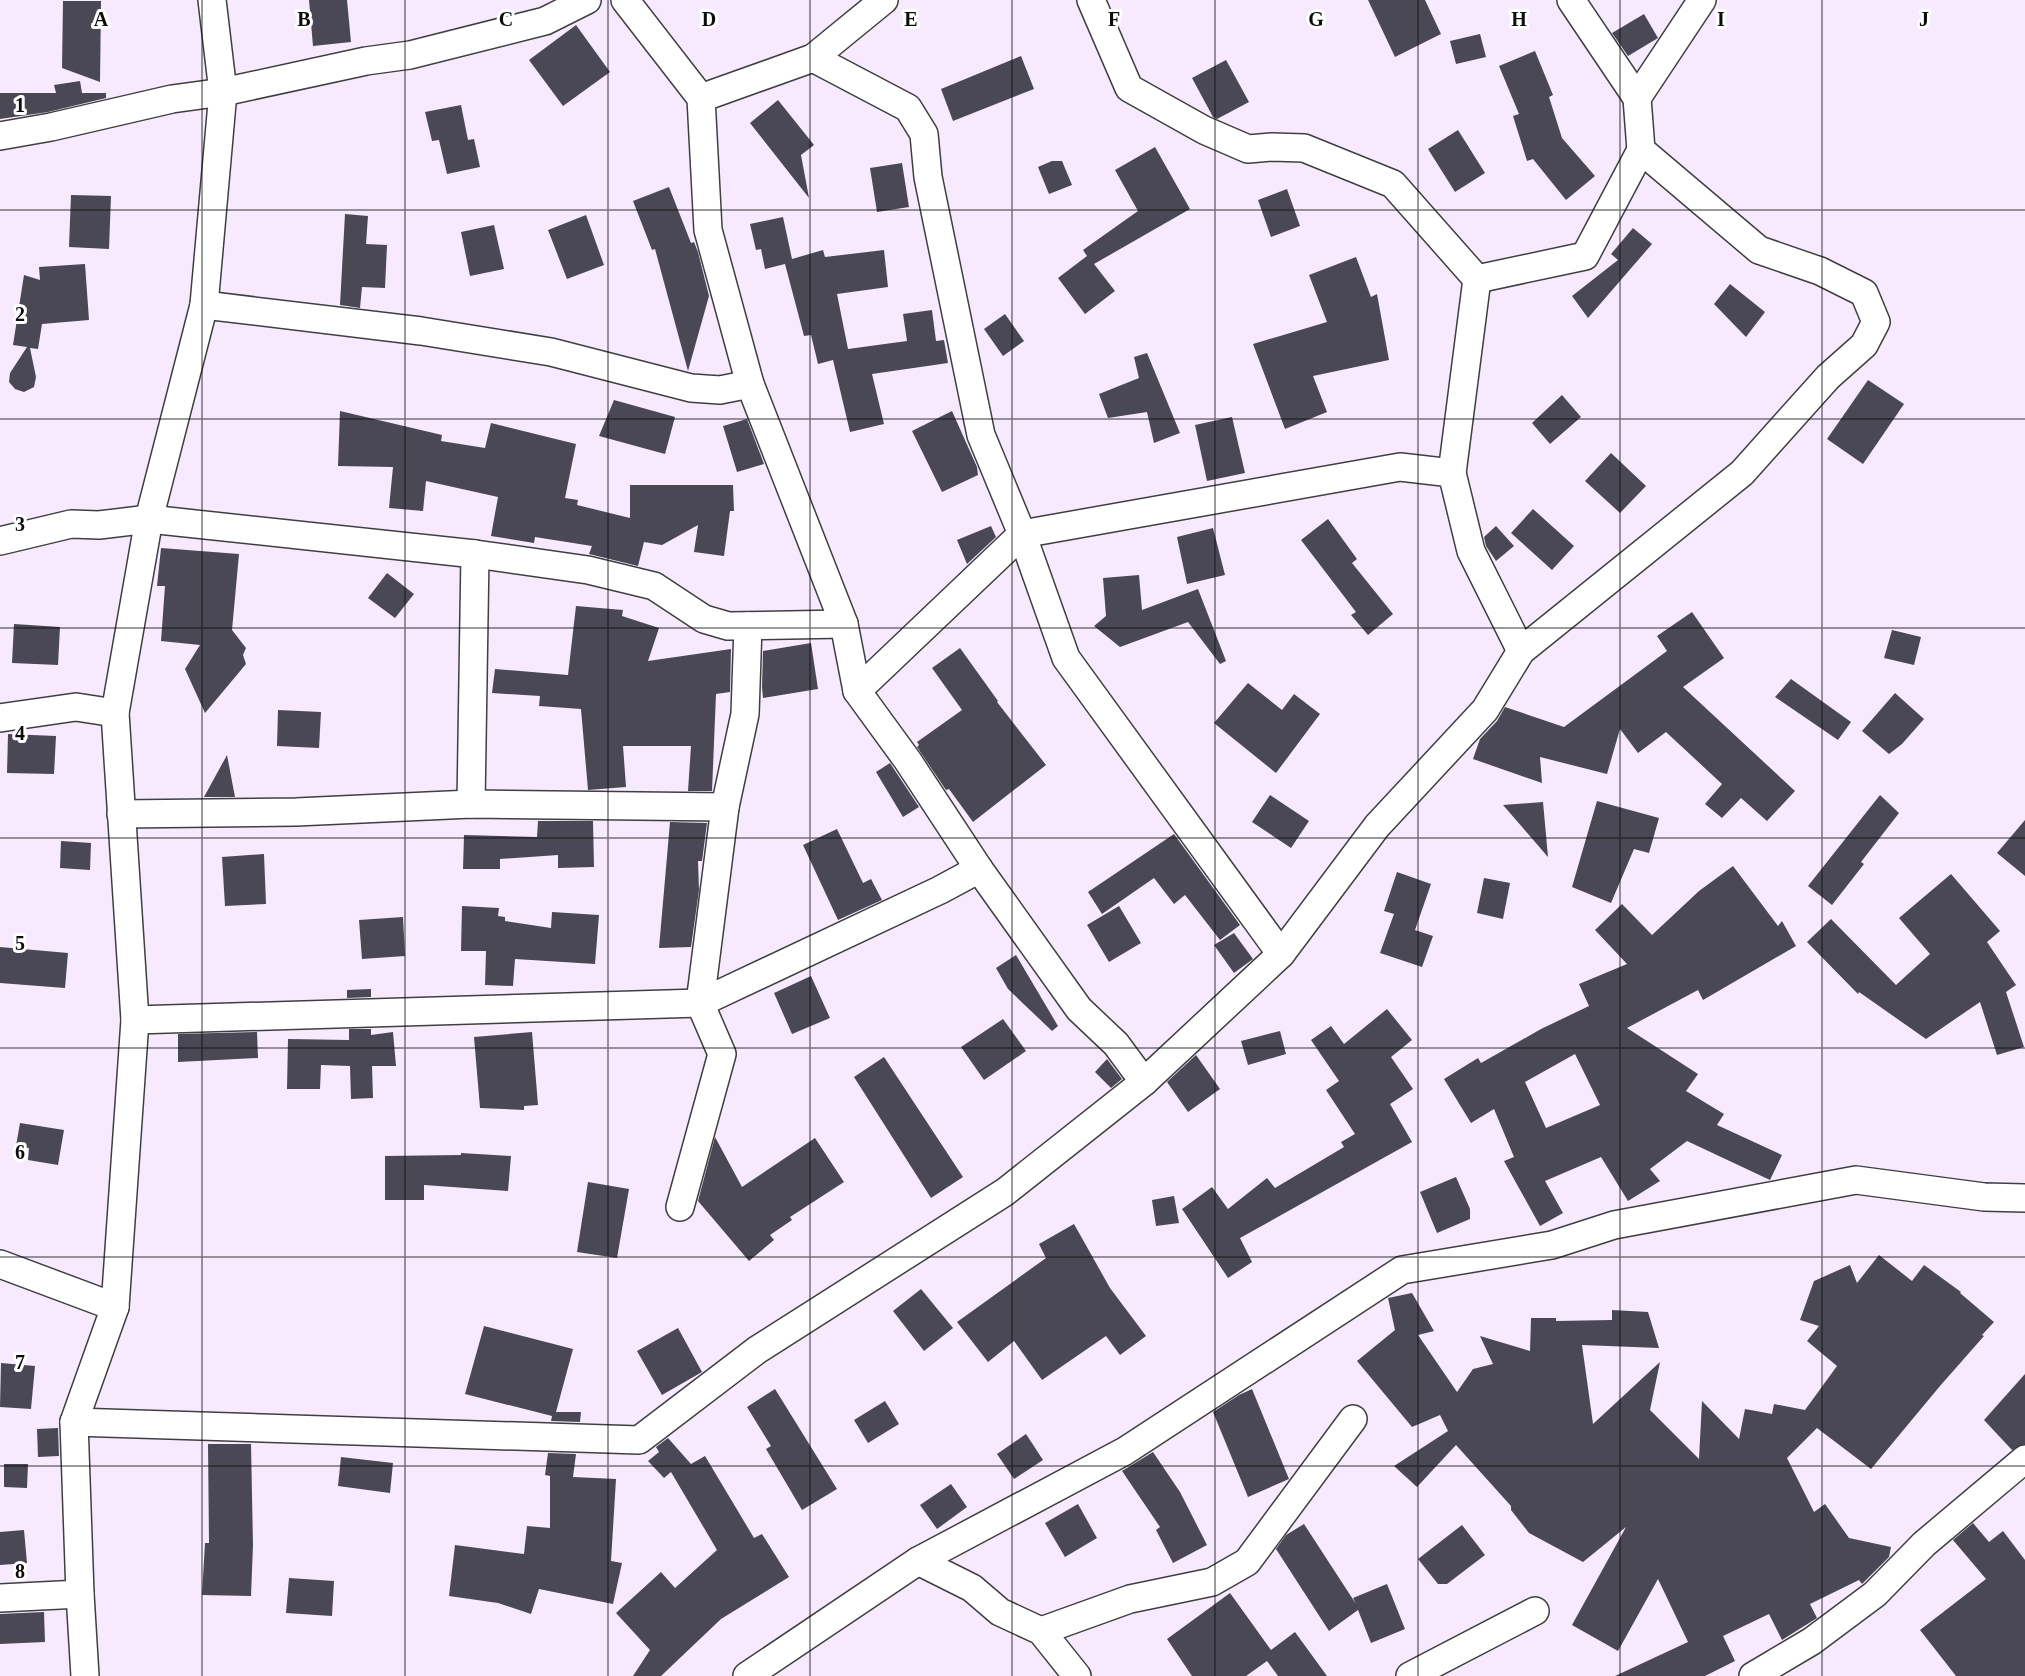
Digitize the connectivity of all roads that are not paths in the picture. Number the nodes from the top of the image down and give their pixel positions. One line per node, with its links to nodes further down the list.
1 (212, 0): 9 (street)
2 (586, 0): 9 (street)
3 (625, 0): 10 (street)
4 (884, 0): 8 (street)
5 (1091, 0): 14 (street)
6 (1571, 0): 11 (street)
7 (1702, 0): 11 (street)
8 (813, 58): 10 (street); 19 (street)
9 (223, 92): 12 (street); 15 (street)
10 (701, 98): 16 (street)
11 (1637, 98): 13 (street)
12 (0, 136)
13 (1641, 150): 14 (street); 24 (street)
14 (1477, 279): 17 (street)
15 (204, 305): 16 (street); 18 (street)
16 (750, 384): 22 (street)
17 (1452, 473): 19 (street); 24 (street)
18 (149, 519): 20 (street); 21 (street); 26 (street)
19 (1022, 534): 25 (street); 32 (street)
20 (0, 540)
21 (476, 554): 23 (street); 28 (street)
22 (844, 624): 23 (street); 25 (street)
23 (748, 626): 29 (street)
24 (1521, 651): 32 (street)
25 (857, 691): 31 (street)
26 (115, 713): 27 (street); 30 (street)
27 (0, 718)
28 (471, 804): 29 (street); 30 (street)
29 (725, 807): 33 (street)
30 (121, 814): 34 (street)
31 (979, 869): 33 (street); 35 (street)
32 (1281, 954): 35 (street)
33 (700, 1003): 34 (street); 37 (street)
34 (135, 1020): 39 (street)
35 (1144, 1082): 41 (street)
36 (2025, 1198): 43 (street)
37 (680, 1207)
38 (0, 1264): 39 (street)
39 (115, 1307): 41 (street)
40 (1353, 1419): 47 (street)
41 (75, 1422): 44 (street)
42 (2025, 1459): 52 (street)
43 (918, 1561): 47 (street); 49 (street)
44 (80, 1594): 45 (street); 48 (street)
45 (0, 1598)
46 (1535, 1611): 51 (street)
47 (1041, 1631): 50 (street)
48 (84, 1676)
49 (747, 1676)
50 (1077, 1676)
51 (1410, 1676)
52 (1753, 1676)

